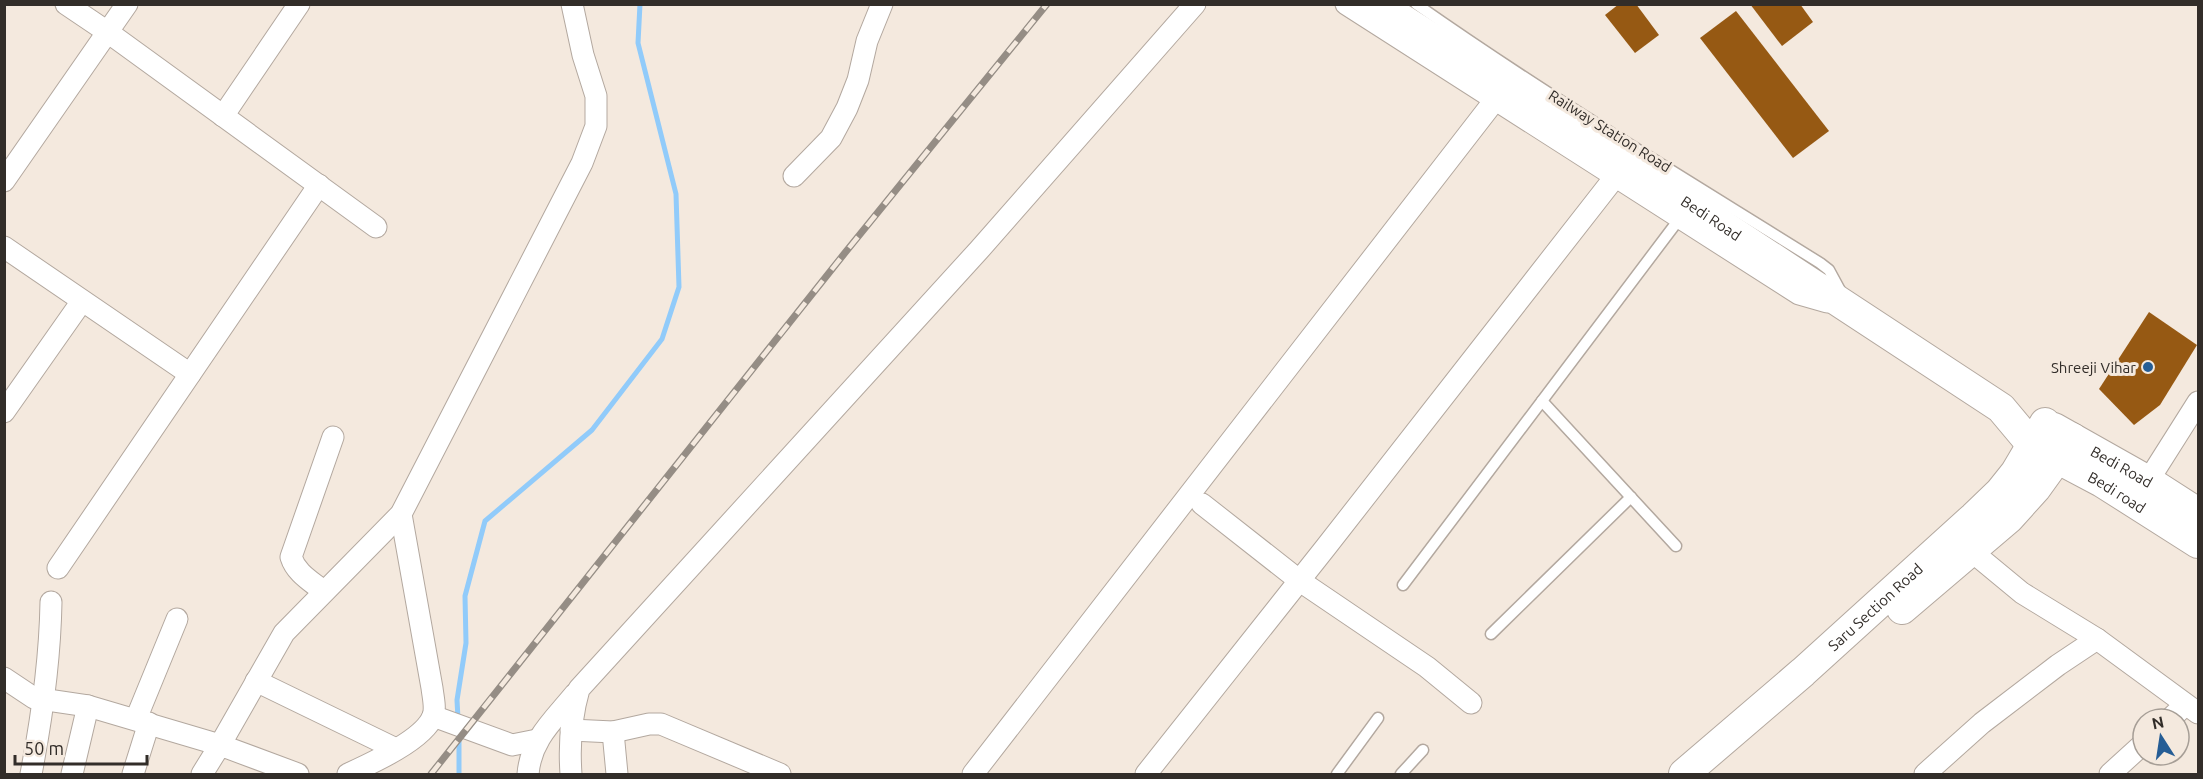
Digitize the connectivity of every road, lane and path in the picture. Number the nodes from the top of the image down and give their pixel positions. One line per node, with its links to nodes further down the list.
1 (66, 4): 10 (street)
2 (127, 4): 10 (street)
3 (299, 4): 12 (street)
4 (572, 4): 32 (street)
5 (882, 4): 13 (street)
6 (1195, 4): 46 (street)
7 (1346, 4): 11 (street)
8 (1378, 4): 21 (main road, Bedi Road)
9 (1416, 4): 21 (lane, Railway Station Road)
10 (109, 33): 12 (street); 15 (street)
11 (1495, 100): 14 (street); 73 (street)
12 (223, 116): 16 (street)
13 (794, 176)
14 (1615, 177): 17 (street); 37 (street)
15 (4, 181)
16 (319, 185): 18 (street); 22 (street)
17 (1680, 218): 21 (street); 23 (lane)
18 (376, 227)
19 (4, 247): 20 (street)
20 (82, 301): 22 (street); 25 (street)
21 (1850, 309): 27 (main road, Bedi Road)
22 (190, 374): 36 (street)
23 (1542, 401): 29 (lane); 38 (lane)
24 (2199, 402): 28 (street)
25 (4, 412)
26 (333, 437): 39 (street)
27 (2052, 441): 28 (main road, Bedi Road); 33 (main road, Bedi road); 35 (main road, Saru Section Road); 76 (main road, Saru Section Road)
28 (2148, 481): 31 (main road, Bedi Road)
29 (1631, 497): 34 (lane); 42 (lane)
30 (1202, 504): 37 (street)
31 (2199, 513)
32 (401, 514): 39 (street); 52 (street)
33 (2199, 543)
34 (1676, 546)
35 (1970, 550): 43 (street); 77 (main road, Saru Section Road)
36 (58, 568)
37 (1300, 581): 49 (street); 62 (street)
38 (1403, 585)
39 (323, 591): 45 (street)
40 (51, 602): 48 (street)
41 (177, 619): 54 (street)
42 (1491, 634)
43 (2097, 639): 51 (street); 78 (street)
44 (4, 678): 48 (street)
45 (256, 681): 58 (street); 59 (street)
46 (579, 689): 55 (street); 57 (street)
47 (4, 696): 48 (street)
48 (39, 698): 50 (street); 63 (street)
49 (1471, 703)
50 (88, 706): 54 (street); 64 (street)
51 (2179, 707)
52 (433, 716): 57 (street); 59 (street)
53 (1378, 718): 74 (lane)
54 (142, 721): 58 (street); 65 (street)
55 (571, 730): 56 (street); 70 (street)
56 (613, 732): 71 (street); 72 (street)
57 (537, 740): 69 (street)
58 (220, 745): 66 (street); 67 (street)
59 (396, 749): 68 (street)
60 (1423, 750): 75 (lane)
61 (2131, 755): 79 (street)
62 (1152, 772)
63 (31, 774)
64 (72, 774)
65 (133, 774)
66 (202, 774)
67 (298, 774)
68 (348, 774)
69 (528, 774)
70 (571, 774)
71 (617, 774)
72 (780, 774)
73 (973, 774)
74 (1336, 774)
75 (1401, 774)
76 (1683, 774)
77 (1714, 774)
78 (1925, 774)
79 (2110, 774)

